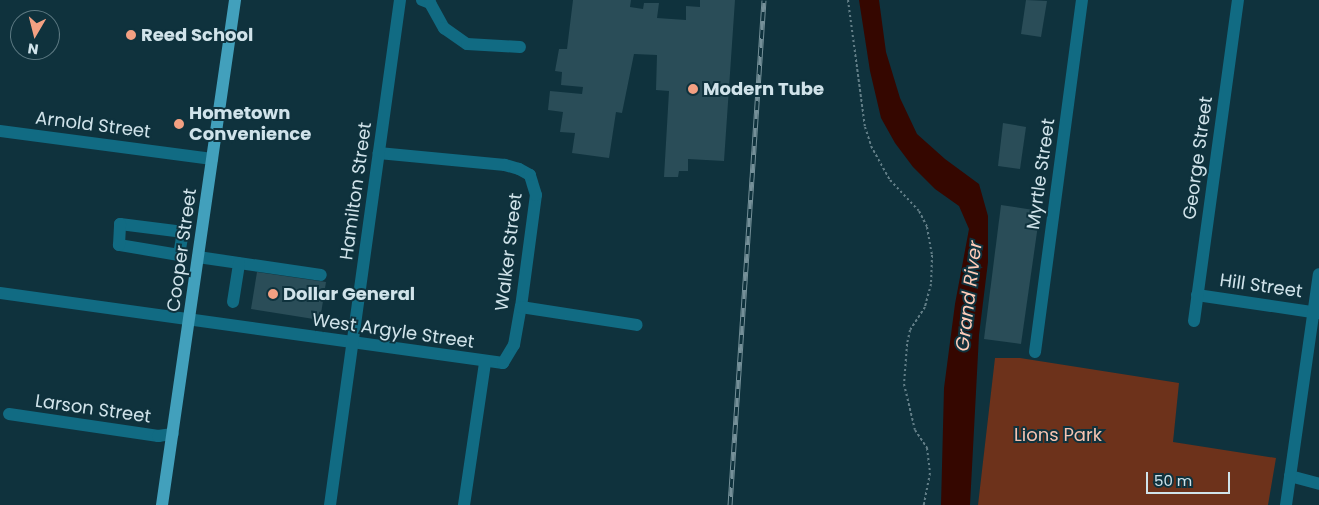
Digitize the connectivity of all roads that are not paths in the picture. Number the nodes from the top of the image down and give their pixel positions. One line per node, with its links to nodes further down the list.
1 (235, 0): 9 (main road, Cooper Street)
2 (400, 0): 8 (street, Hamilton Street)
3 (422, 0): 6 (street)
4 (1082, 0): 25 (street, Myrtle Street)
5 (1238, 0): 17 (street, George Street)
6 (520, 47)
7 (0, 131): 9 (street, Arnold Street)
8 (380, 153): 19 (street, Walker Street); 24 (street, Hamilton Street)
9 (212, 159): 11 (main road, Cooper Street)
10 (182, 238): 10 (street); 11 (street)
11 (200, 241): 12 (main road, Cooper Street)
12 (198, 257): 13 (street); 21 (main road, Cooper Street)
13 (239, 263): 15 (street); 18 (street)
14 (1319, 274): 20 (street)
15 (321, 275)
16 (0, 293): 21 (street, West Argyle Street)
17 (1197, 295): 20 (street, Hill Street); 22 (street, George Street)
18 (233, 302)
19 (521, 307): 23 (street); 27 (street, Walker Street)
20 (1316, 312): 30 (street)
21 (190, 320): 24 (street, West Argyle Street); 29 (main road, Cooper Street)
22 (1194, 320)
23 (637, 325)
24 (353, 343): 26 (street, West Argyle Street); 33 (street, Hamilton Street)
25 (1035, 352)
26 (485, 362): 27 (street, West Argyle Street); 34 (street)
27 (503, 363)
28 (9, 414): 29 (street, Larson Street)
29 (172, 434): 32 (main road, Cooper Street)
30 (1290, 476): 31 (street); 35 (street)
31 (1319, 484)
32 (162, 505)
33 (330, 505)
34 (464, 505)
35 (1286, 505)

